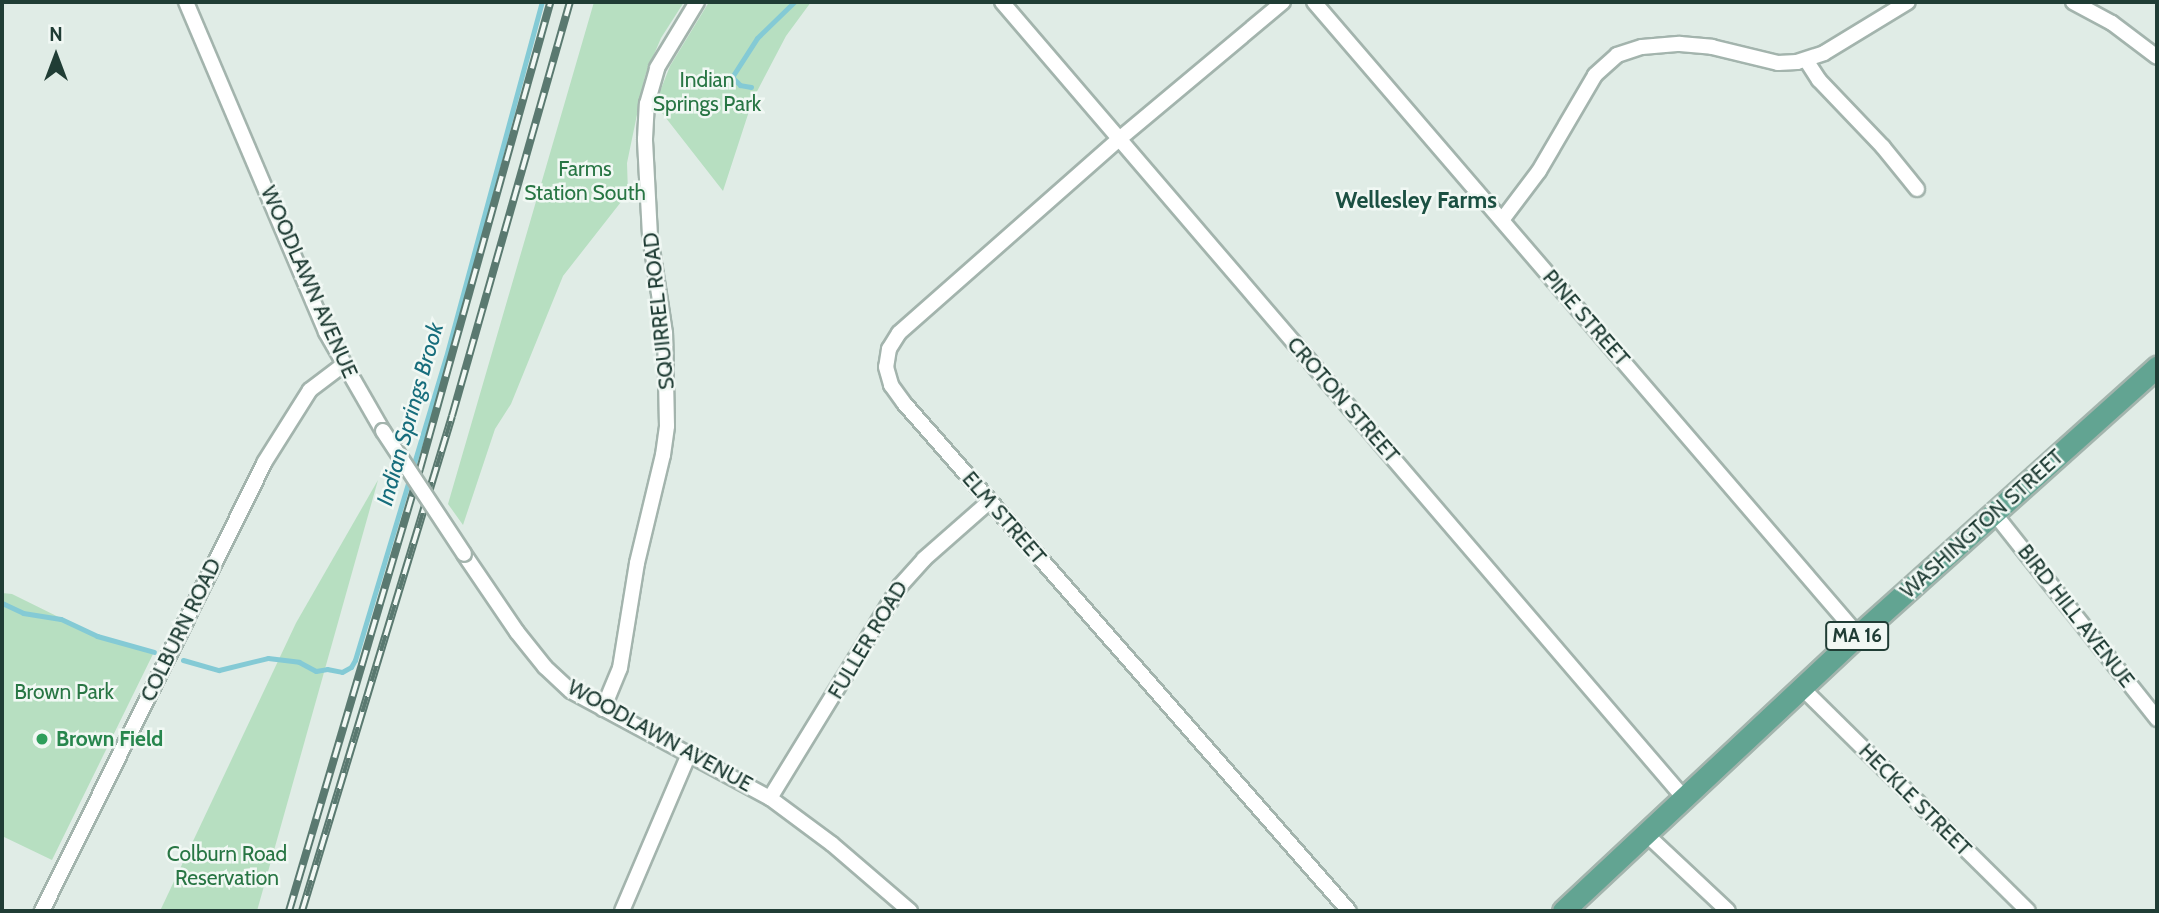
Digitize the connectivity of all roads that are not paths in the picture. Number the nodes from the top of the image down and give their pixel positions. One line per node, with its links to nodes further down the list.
1 (186, 2): 13 (street, WOODLAWN AVENUE)
2 (697, 2): 19 (street, SQUIRREL ROAD)
3 (1002, 2): 10 (street, CROTON STREET)
4 (1283, 2): 10 (street)
5 (1314, 2): 12 (street, PINE STREET)
6 (1908, 2): 9 (street)
7 (2073, 2): 8 (street)
8 (2157, 57)
9 (1806, 60): 11 (street); 12 (street)
10 (1119, 139): 15 (street, ELM STREET); 23 (street, CROTON STREET)
11 (1917, 189)
12 (1502, 220): 17 (street, PINE STREET)
13 (343, 365): 19 (street, WOODLAWN AVENUE, bridge); 25 (street, COLBURN ROAD)
14 (2157, 367): 16 (main road, WASHINGTON STREET / MA 16)
15 (990, 501): 22 (street, FULLER ROAD); 28 (street, ELM STREET)
16 (1994, 513): 17 (main road, WASHINGTON STREET / MA 16); 20 (street, BIRD HILL AVENUE)
17 (1858, 635): 18 (main road, WASHINGTON STREET / MA 16)
18 (1802, 688): 23 (main road, WASHINGTON STREET / MA 16); 31 (street, HECKLE STREET)
19 (603, 709): 21 (street, WOODLAWN AVENUE)
20 (2157, 719)
21 (689, 754): 22 (street, WOODLAWN AVENUE); 26 (street)
22 (770, 798): 27 (street, WOODLAWN AVENUE)
23 (1684, 799): 24 (main road, WASHINGTON STREET / MA 16)
24 (1646, 834): 29 (main road, WASHINGTON STREET / MA 16); 30 (street)
25 (42, 911)
26 (622, 911)
27 (910, 911)
28 (1349, 911)
29 (1563, 911)
30 (1728, 911)
31 (2028, 911)

